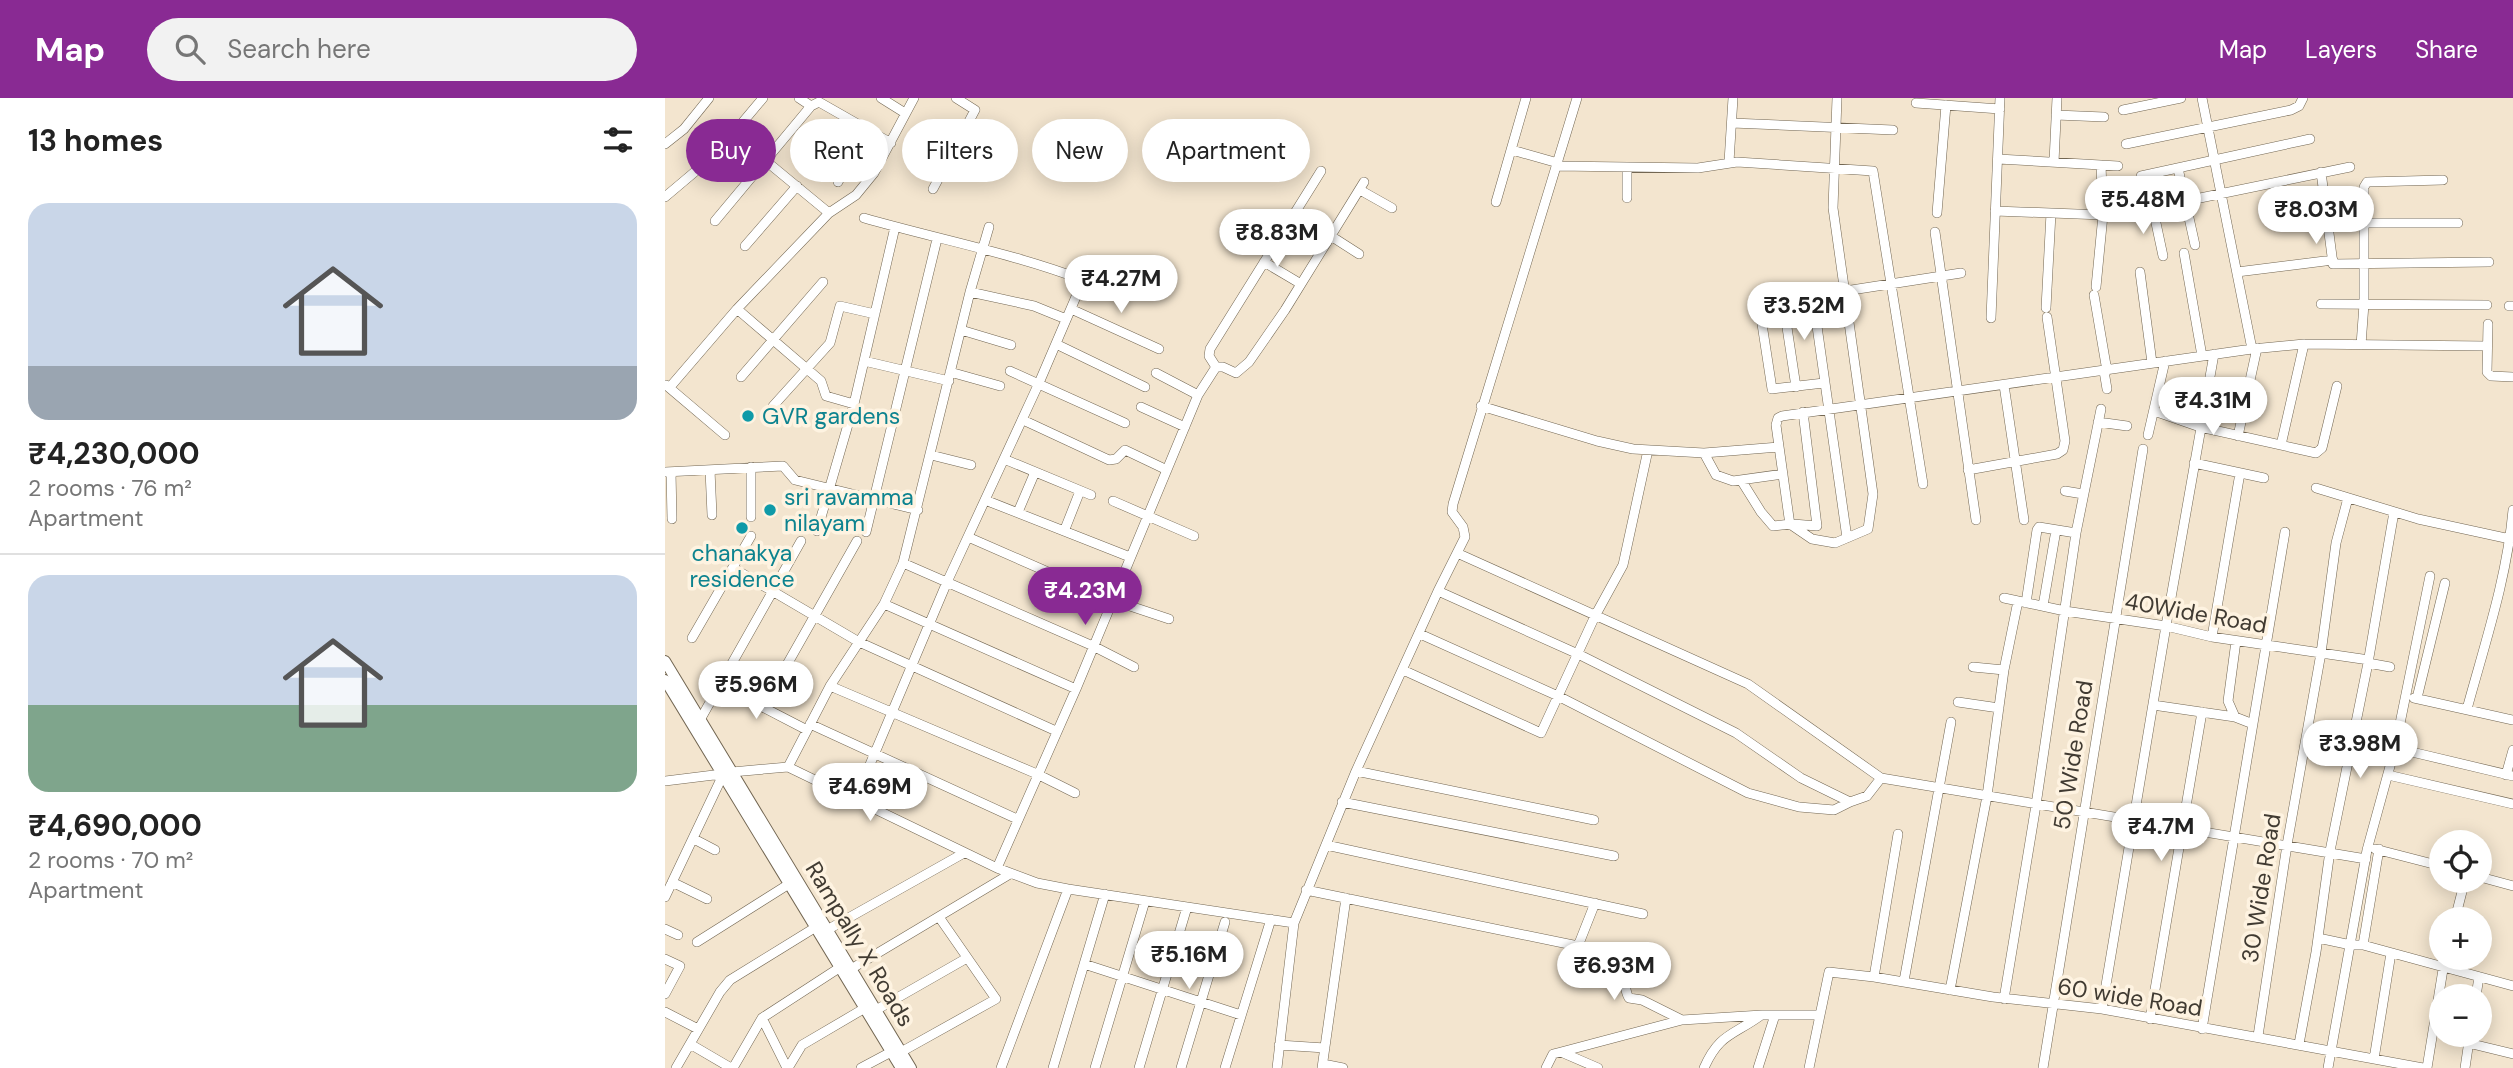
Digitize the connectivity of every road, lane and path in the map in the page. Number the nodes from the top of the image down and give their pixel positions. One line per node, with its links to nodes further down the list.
1 (709, 98): 30 (street)
2 (763, 98): 56 (street)
3 (799, 98): 18 (street)
4 (881, 98): 21 (street)
5 (914, 98): 21 (street)
6 (956, 98): 54 (street)
7 (1526, 98): 34 (street)
8 (1577, 98): 39 (street)
9 (1733, 98): 24 (street)
10 (1837, 98): 25 (street)
11 (2000, 98): 19 (street)
12 (2057, 98): 22 (street)
13 (2181, 98): 20 (street)
14 (2202, 98): 26 (street)
15 (2303, 98): 26 (street)
16 (1916, 103): 17 (street)
17 (1946, 105): 19 (street); 67 (street)
18 (811, 106): 29 (street); 33 (street)
19 (2000, 110): 35 (street)
20 (2123, 110)
21 (905, 113): 29 (street)
22 (2056, 116): 23 (street); 38 (street)
23 (2104, 117)
24 (1732, 123): 25 (street); 37 (street)
25 (1836, 127): 27 (street); 44 (street)
26 (2208, 127): 31 (street); 36 (street)
27 (1893, 130)
28 (2310, 139): 36 (street)
29 (891, 143): 32 (street)
30 (665, 144)
31 (2126, 144)
32 (888, 148)
33 (776, 149)
34 (1512, 149): 39 (street); 59 (street)
35 (1997, 159): 38 (street); 62 (street)
36 (2215, 160): 45 (street); 55 (street)
37 (1729, 162): 42 (street); 44 (street)
38 (2054, 162): 40 (street)
39 (1557, 164): 42 (street); 149 (street)
40 (2101, 165): 41 (street); 68 (street)
41 (2117, 166)
42 (1627, 167): 57 (street)
43 (2350, 167): 48 (street)
44 (1834, 168): 96 (street); 97 (street)
45 (2178, 168): 49 (street); 58 (street)
46 (776, 169): 53 (street)
47 (1321, 172): 65 (street)
48 (2321, 172): 55 (street); 84 (street)
49 (2141, 176)
50 (2444, 180): 71 (street)
51 (748, 182): 70 (street)
52 (867, 182): 64 (street)
53 (797, 186): 64 (street); 79 (street)
54 (933, 189)
55 (2221, 194): 58 (street); 90 (street)
56 (665, 197)
57 (1627, 198)
58 (2186, 201): 61 (street); 78 (street)
59 (1496, 202)
60 (1392, 208): 76 (street)
61 (2153, 209): 63 (street); 83 (street)
62 (1995, 211): 66 (street); 107 (street)
63 (2137, 211)
64 (829, 213): 104 (street)
65 (1295, 213): 76 (street); 85 (street)
66 (2051, 213): 68 (street); 132 (street)
67 (1937, 214)
68 (2103, 215): 128 (street)
69 (864, 218): 73 (street)
70 (715, 221)
71 (2364, 223): 72 (street); 87 (street)
72 (2458, 223)
73 (895, 227): 77 (street); 106 (street)
74 (989, 227): 80 (street)
75 (1935, 232): 92 (street)
76 (1331, 236): 82 (street); 95 (street)
77 (937, 239): 80 (street); 126 (street)
78 (2195, 245)
79 (745, 247)
80 (982, 249): 93 (street); 98 (street)
81 (2185, 253): 120 (street)
82 (1359, 254)
83 (2163, 256)
84 (2333, 260): 87 (street); 90 (street)
85 (1264, 262): 95 (street); 124 (street)
86 (2489, 262): 87 (street)
87 (2364, 263): 102 (street)
88 (1087, 271): 93 (street)
89 (2140, 272): 123 (street)
90 (2237, 272): 118 (street)
91 (1961, 273): 92 (street)
92 (1942, 276): 96 (street); 143 (street)
93 (1083, 280): 105 (street)
94 (823, 282): 111 (street)
95 (1301, 284): 124 (street)
96 (1892, 284): 97 (street); 145 (street)
97 (1845, 291): 99 (street); 147 (street)
98 (970, 292): 108 (street); 110 (street)
99 (1812, 298): 100 (street); 135 (street)
100 (1783, 301): 141 (street); 141 (street)
101 (2321, 304): 102 (street)
102 (2364, 304): 103 (street); 115 (street)
103 (2487, 305)
104 (737, 309): 111 (street); 137 (street)
105 (1071, 309): 108 (street); 117 (street)
106 (875, 314): 121 (street); 125 (street)
107 (1991, 318)
108 (1066, 319): 112 (street)
109 (2488, 324): 116 (street)
110 (961, 330): 114 (street); 130 (street)
111 (773, 340): 125 (street); 131 (street)
112 (1056, 344): 134 (street); 140 (street)
113 (2304, 344): 115 (street); 118 (street); 164 (street)
114 (1011, 345)
115 (2361, 345): 116 (street)
116 (2487, 346): 133 (street)
117 (1159, 349)
118 (2254, 349): 119 (street); 163 (street)
119 (2214, 354): 120 (street); 160 (street)
120 (2202, 356): 122 (street)
121 (864, 361): 126 (street); 146 (street)
122 (2165, 361): 123 (street); 153 (street)
123 (2152, 363): 128 (street)
124 (1216, 367): 144 (street)
125 (806, 368): 146 (street); 148 (street)
126 (904, 371): 130 (street); 192 (street)
127 (1010, 371): 134 (street)
128 (2105, 371): 132 (street); 142 (street)
129 (1156, 373): 144 (street)
130 (949, 376): 138 (street); 169 (street)
131 (741, 377)
132 (2055, 377): 136 (street); 171 (street)
133 (2513, 377)
134 (1039, 383): 155 (street); 157 (street)
135 (1824, 383): 141 (street); 151 (street)
136 (2004, 385): 143 (street); 171 (street)
137 (667, 386): 161 (street)
138 (1000, 386)
139 (2337, 386): 164 (street)
140 (1145, 387)
141 (1796, 387)
142 (2107, 389)
143 (1957, 392): 145 (street); 177 (street)
144 (1198, 395): 159 (street)
145 (1910, 398): 147 (street); 184 (street)
146 (854, 404): 186 (street)
147 (1861, 405): 151 (street); 215 (street)
148 (773, 406)
149 (1481, 406): 167 (street); 219 (street)
150 (1141, 407): 159 (street)
151 (1827, 409): 154 (street); 215 (street)
152 (2101, 409): 156 (street)
153 (2154, 411): 160 (street); 162 (street)
154 (1803, 412): 165 (street); 205 (street)
155 (1023, 419): 170 (street); 176 (street)
156 (2098, 422): 158 (street); 189 (street)
157 (1125, 423)
158 (2127, 426)
159 (1185, 427): 176 (street)
160 (2200, 427): 163 (street); 172 (street)
161 (725, 435)
162 (2148, 435)
163 (2238, 436): 164 (street)
164 (2281, 445)
165 (1779, 447): 168 (street); 181 (street)
166 (2143, 449): 236 (street, 50 Wide Road)
167 (1649, 450): 168 (street); 235 (street)
168 (1704, 453): 183 (street)
169 (931, 455): 173 (street); 195 (street)
170 (1004, 459): 179 (street); 193 (street)
171 (2016, 461): 177 (street); 204 (street)
172 (2194, 463): 180 (street); 239 (street)
173 (971, 465)
174 (751, 467): 175 (street); 186 (street); 201 (street)
175 (710, 470): 178 (street); 199 (street)
176 (1167, 470): 200 (street)
177 (1968, 470): 203 (street)
178 (668, 472): 202 (street)
179 (1035, 472): 187 (street); 197 (street)
180 (2240, 473): 182 (street); 242 (street)
181 (1783, 474): 183 (street); 205 (street)
182 (2264, 478)
183 (1741, 480): 205 (street)
184 (1923, 484)
185 (2316, 488): 191 (street)
186 (830, 490): 192 (street); 208 (street)
187 (1080, 491): 190 (street); 206 (street)
188 (2065, 491): 189 (street)
189 (2083, 494): 211 (street)
190 (1091, 495)
191 (2348, 498): 198 (street); 247 (street, 30 Wide Road)
192 (873, 499): 195 (street); 209 (street)
193 (985, 500): 197 (street); 214 (street)
194 (1113, 501): 200 (street)
195 (918, 510): 221 (street)
196 (2513, 510): 216 (street)
197 (1018, 512): 206 (street)
198 (2394, 512): 216 (street); 250 (street)
199 (712, 515)
200 (1148, 516): 213 (street); 220 (street)
201 (751, 517)
202 (672, 519)
203 (1976, 520)
204 (2024, 520)
205 (1790, 524): 215 (street)
206 (1065, 529): 220 (street)
207 (2056, 530): 211 (street); 230 (street); 232 (street)
208 (817, 531)
209 (866, 531)
210 (2284, 532): 246 (street)
211 (2076, 533): 233 (street)
212 (751, 536): 222 (street)
213 (1194, 536)
214 (968, 537): 224 (street); 229 (street)
215 (1847, 538)
216 (2510, 539): 268 (street)
217 (801, 541): 226 (street)
218 (857, 541): 234 (street)
219 (1457, 553): 227 (street); 235 (street)
220 (1131, 557): 229 (street)
221 (904, 563): 224 (street); 231 (street)
222 (733, 568): 226 (street); 241 (street)
223 (2430, 576): 263 (street)
224 (947, 582): 238 (street); 245 (street)
225 (2445, 583): 264 (street)
226 (774, 591): 234 (street); 259 (street)
227 (1438, 591): 240 (street); 248 (street)
228 (2004, 598): 230 (street, 40Wide Road)
229 (1112, 600): 237 (street); 245 (street)
230 (2022, 602): 232 (street, 40Wide Road); 256 (street)
231 (884, 604): 238 (street); 244 (street)
232 (2043, 606): 233 (street, 40Wide Road)
233 (2065, 611): 236 (street, 40Wide Road); 296 (street)
234 (814, 615): 244 (street); 258 (street)
235 (1595, 616): 248 (street); 287 (street)
236 (2114, 618): 239 (street, 40Wide Road); 297 (street, 50 Wide Road)
237 (1169, 619)
238 (929, 624): 251 (street); 261 (street)
239 (2166, 626): 242 (street, 40Wide Road); 266 (street)
240 (1420, 634): 255 (street); 262 (street)
241 (692, 638)
242 (2212, 638): 243 (street, 40Wide Road)
243 (2236, 641): 246 (street, 40Wide Road); 271 (street)
244 (859, 642): 251 (street); 260 (street)
245 (1093, 646): 252 (street); 261 (street)
246 (2266, 646): 247 (street, 40Wide Road); 275 (street)
247 (2321, 653): 250 (street, 40Wide Road); 306 (street, 30 Wide Road)
248 (1578, 654): 262 (street); 294 (street)
249 (665, 662): 272 (main road, Rampally X Roads)
250 (2368, 662): 254 (street, 40Wide Road); 309 (street)
251 (911, 666): 269 (street); 277 (street)
252 (1134, 667)
253 (1973, 667): 256 (street)
254 (2390, 667)
255 (1403, 670): 262 (street); 282 (street)
256 (2004, 670): 267 (street)
257 (665, 680): 284 (main road, Rampally X Roads)
258 (776, 684)
259 (720, 685): 272 (street); 276 (street)
260 (830, 685): 269 (street); 276 (street)
261 (1076, 689): 277 (street)
262 (1558, 696): 294 (street)
263 (2406, 698): 264 (street); 278 (street)
264 (2417, 698): 268 (street)
265 (1958, 702): 267 (street)
266 (2153, 705): 270 (street); 300 (street)
267 (1999, 708): 291 (street)
268 (2467, 709): 273 (street)
269 (891, 711): 280 (street); 283 (street)
270 (2202, 712): 271 (street); 301 (street)
271 (2235, 717): 275 (street)
272 (700, 720): 284 (main road, Rampally X Roads)
273 (2513, 720)
274 (1951, 722): 289 (street)
275 (2253, 724): 303 (street)
276 (809, 727): 280 (street); 281 (street)
277 (1056, 731): 283 (street)
278 (2395, 748): 285 (street); 286 (street)
279 (2513, 750): 286 (street)
280 (873, 754): 292 (street); 298 (street)
281 (788, 767): 284 (street); 292 (street)
282 (1356, 771): 293 (street); 299 (street)
283 (1037, 774): 290 (street); 298 (street)
284 (726, 775): 288 (street); 304 (street); 318 (main road); 335 (main road, Rampally X Roads)
285 (2388, 775): 295 (street); 311 (street)
286 (2510, 776)
287 (1881, 779): 289 (street); 294 (street)
288 (665, 781)
289 (1938, 790): 291 (street); 353 (street)
290 (1075, 793)
291 (1987, 796): 296 (street); 357 (street)
292 (855, 800): 310 (street)
293 (1342, 802): 305 (street); 312 (street)
294 (1850, 802)
295 (2513, 804)
296 (2036, 805): 297 (street); 359 (street)
297 (2084, 814): 300 (street); 361 (street, 50 Wide Road)
298 (1017, 819): 314 (street)
299 (1594, 820)
300 (2134, 821): 301 (street); 363 (street)
301 (2182, 828): 303 (street); 370 (street)
302 (1898, 834): 351 (street)
303 (2233, 836): 306 (street); 372 (street)
304 (694, 838): 308 (street); 317 (street)
305 (1326, 845): 321 (street); 327 (street)
306 (2287, 845): 309 (street); 374 (street, 30 Wide Road)
307 (2379, 849): 311 (street); 313 (street); 340 (street)
308 (715, 850)
309 (2330, 851): 311 (street); 337 (street)
310 (964, 853): 314 (street); 335 (street)
311 (2367, 854): 339 (street)
312 (1614, 856)
313 (2429, 863)
314 (997, 868): 315 (street)
315 (1010, 874): 320 (street); 330 (street)
316 (2492, 880): 319 (street)
317 (672, 882): 323 (street); 325 (street)
318 (789, 884): 335 (main road); 338 (street)
319 (2513, 886)
320 (1067, 889): 322 (street); 393 (street)
321 (1306, 890): 324 (street); 333 (street)
322 (1105, 894): 326 (street); 346 (street)
323 (665, 897)
324 (1346, 898): 341 (street); 380 (street)
325 (707, 899)
326 (1145, 901): 328 (street); 350 (street)
327 (1595, 903): 329 (street); 341 (street)
328 (1187, 907): 331 (street); 356 (street)
329 (1643, 914)
330 (939, 917): 343 (street); 347 (street)
331 (1271, 919): 333 (street); 365 (street)
332 (1225, 922): 360 (street)
333 (1294, 923): 377 (street)
334 (665, 929): 336 (street)
335 (821, 929): 347 (main road); 373 (street)
336 (678, 935)
337 (2318, 938): 339 (street); 376 (street)
338 (697, 942)
339 (2351, 945): 340 (street); 383 (street)
340 (2363, 945): 342 (street)
341 (1578, 946): 371 (street)
342 (2391, 953): 345 (street); 385 (street)
343 (967, 958): 362 (street); 381 (street)
344 (665, 959): 358 (street)
345 (2429, 959)
346 (1084, 964): 350 (street); 394 (street)
347 (845, 968): 362 (main road); 369 (street)
348 (2443, 970): 408 (street)
349 (2463, 970): 352 (street)
350 (1123, 976): 356 (street); 395 (street)
351 (1874, 976): 353 (street, 60 wide Road); 368 (street, 60 wide Road)
352 (2480, 977): 354 (street); 355 (street)
353 (1904, 981): 357 (street, 60 wide Road)
354 (2479, 984)
355 (2513, 986)
356 (1162, 989): 360 (street); 396 (street)
357 (1950, 990): 359 (street, 60 wide Road)
358 (665, 994)
359 (2004, 999): 361 (street, 60 wide Road)
360 (1201, 1002): 365 (street); 397 (street)
361 (2053, 1004): 363 (street, 60 wide Road); 406 (street, 50 Wide Road)
362 (870, 1009): 381 (main road); 389 (street)
363 (2102, 1009): 370 (street, 60 wide Road)
364 (665, 1012): 373 (street)
365 (1241, 1015): 398 (street)
366 (1762, 1015): 367 (street); 371 (street); 403 (street)
367 (1775, 1015): 368 (street); 404 (street)
368 (1820, 1015): 405 (street)
369 (762, 1018): 388 (street); 389 (street)
370 (2150, 1018): 372 (street, 60 wide Road)
371 (1682, 1020): 382 (street)
372 (2202, 1028): 374 (street, 60 wide Road)
373 (698, 1029): 375 (street)
374 (2258, 1036): 376 (street, 60 wide Road)
375 (690, 1044): 387 (street); 388 (street)
376 (2299, 1044): 383 (street, 60 wide Road)
377 (1279, 1045): 380 (street); 399 (street)
378 (2468, 1047): 409 (street)
379 (2492, 1047): 384 (street)
380 (1325, 1048): 386 (street)
381 (896, 1052): 390 (street); 391 (main road); 392 (main road, Rampally X Roads)
382 (1561, 1052): 401 (street); 402 (street)
383 (2331, 1052): 385 (street, 60 wide Road); 407 (street)
384 (2513, 1054)
385 (2374, 1059): 408 (street, 60 wide Road)
386 (1322, 1066): 400 (street)
387 (676, 1068)
388 (732, 1068)
389 (787, 1068)
390 (861, 1068)
391 (901, 1068)
392 (911, 1068)
393 (1001, 1068)
394 (1053, 1068)
395 (1095, 1068)
396 (1139, 1068)
397 (1181, 1068)
398 (1225, 1068)
399 (1277, 1068)
400 (1343, 1068)
401 (1546, 1068)
402 (1598, 1068)
403 (1704, 1068)
404 (1758, 1068)
405 (1809, 1068)
406 (2043, 1068)
407 (2328, 1068)
408 (2425, 1068)
409 (2465, 1068)

